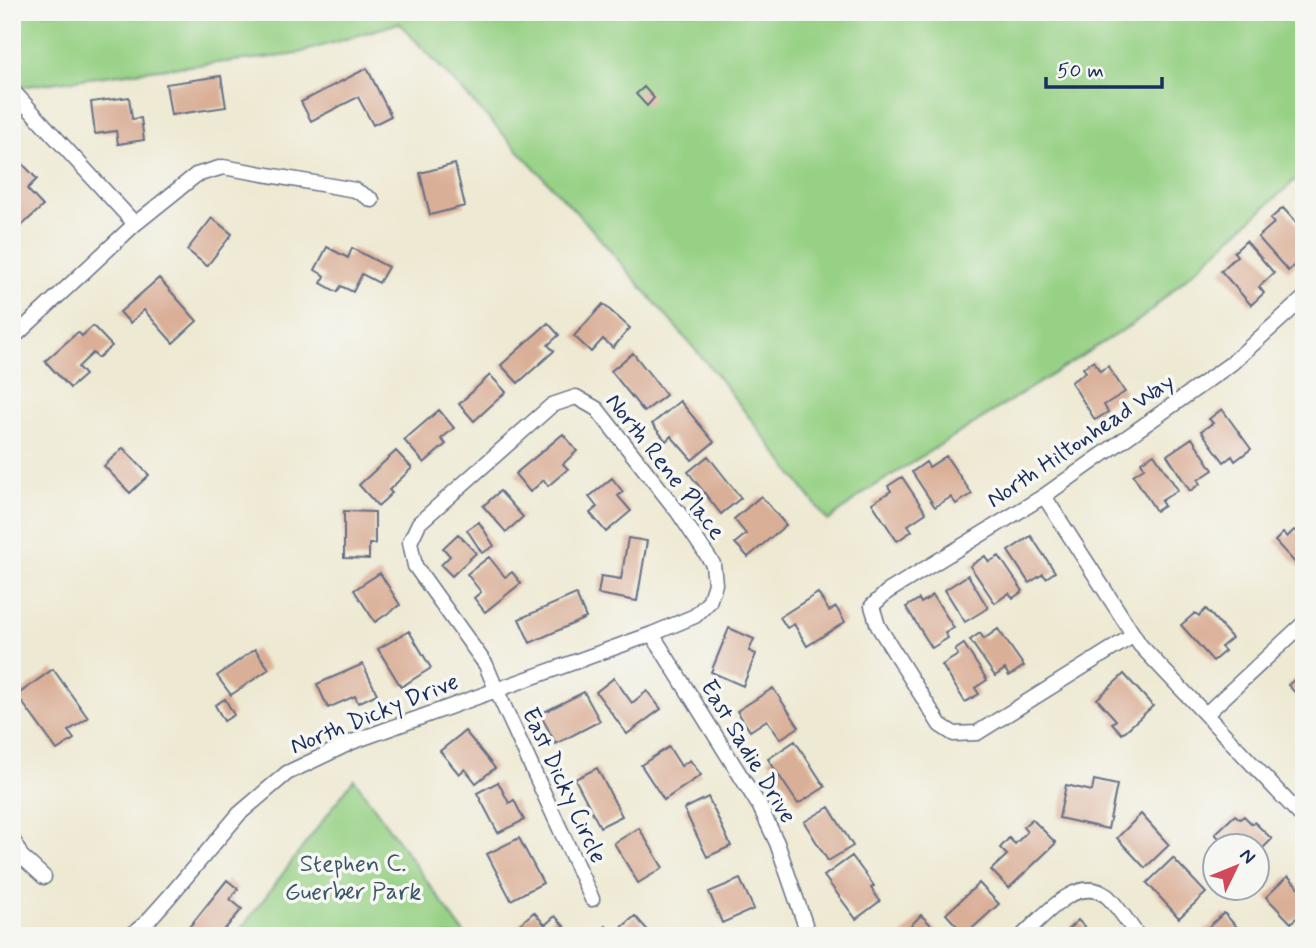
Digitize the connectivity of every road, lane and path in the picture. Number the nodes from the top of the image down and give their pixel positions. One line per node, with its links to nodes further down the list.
1 (12, 90): 3 (street)
2 (372, 200): 3 (street)
3 (135, 224): 5 (street)
4 (1304, 298): 6 (street, North Hiltonhead Way)
5 (12, 339)
6 (1044, 496): 9 (street); 9 (street, North Hiltonhead Way)
7 (1304, 623): 11 (street)
8 (652, 634): 10 (street, North Dicky Drive); 10 (street, North Rene Place); 17 (street, East Sadie Drive)
9 (1134, 635): 11 (street)
10 (496, 689): 15 (street, East Dicky Circle); 16 (street, North Dicky Drive)
11 (1206, 714): 12 (street)
12 (1304, 819)
13 (12, 838): 14 (street)
14 (44, 877)
15 (593, 900)
16 (130, 936)
17 (809, 936)
18 (1022, 936): 19 (street)
19 (1138, 936)

